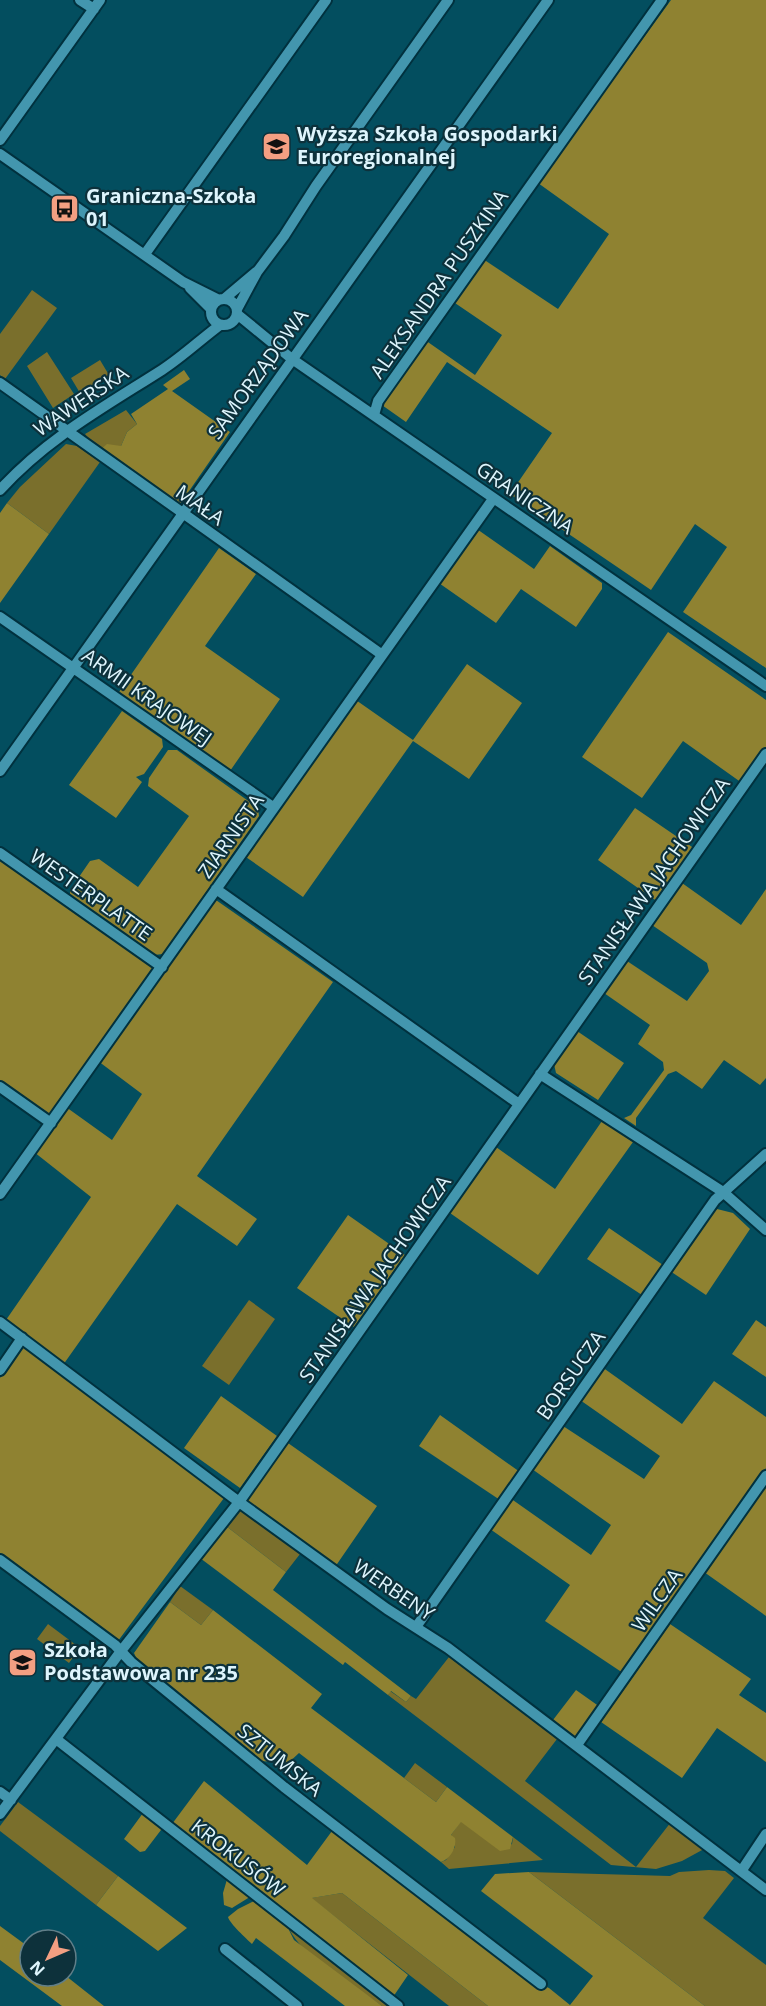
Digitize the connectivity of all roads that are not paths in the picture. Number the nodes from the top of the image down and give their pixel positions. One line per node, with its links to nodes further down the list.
1 (80, 0): 6 (street)
2 (326, 0): 9 (street)
3 (448, 0): 10 (street)
4 (548, 0): 18 (street, SAMORZĄDOWA)
5 (662, 0): 20 (street, ALEKSANDRA PUSZKINA)
6 (97, 5): 7 (street)
7 (0, 140)
8 (2, 161): 9 (street)
9 (145, 254): 11 (street)
10 (256, 272): 12 (street); 13 (street)
11 (183, 282): 12 (street); 14 (street)
12 (222, 299): 13 (street, GRANICZNA); 14 (street, WAWERSKA)
13 (237, 312): 15 (street, WAWERSKA); 16 (street, GRANICZNA)
14 (211, 313): 15 (street); 17 (street, WAWERSKA)
15 (225, 325): 16 (street, GRANICZNA); 17 (street, WAWERSKA)
16 (264, 339): 18 (street, GRANICZNA)
17 (188, 349): 21 (street, WAWERSKA)
18 (292, 358): 20 (street, GRANICZNA); 24 (street, SAMORZĄDOWA)
19 (0, 383): 21 (street, MAŁA)
20 (374, 415): 23 (street, GRANICZNA)
21 (65, 431): 22 (street, WAWERSKA); 24 (street, MAŁA)
22 (0, 490)
23 (493, 499): 26 (street, ZIARNISTA); 28 (street, GRANICZNA)
24 (181, 514): 26 (street, MAŁA); 27 (street, SAMORZĄDOWA)
25 (0, 617): 27 (street, ARMII KRAJOWEJ)
26 (381, 654): 31 (street, ZIARNISTA)
27 (73, 667): 30 (street, SAMORZĄDOWA); 31 (street, ARMII KRAJOWEJ)
28 (766, 686)
29 (766, 754): 35 (street, STANISŁAWA JACHOWICZA)
30 (0, 771)
31 (273, 807): 33 (street, ZIARNISTA)
32 (0, 853): 34 (street, WESTERPLATTE)
33 (216, 889): 34 (street, ZIARNISTA); 37 (street)
34 (162, 967): 38 (street, ZIARNISTA)
35 (540, 1074): 37 (street, STANISŁAWA JACHOWICZA); 40 (street)
36 (0, 1087): 38 (street)
37 (519, 1104): 47 (street, STANISŁAWA JACHOWICZA)
38 (51, 1123): 41 (street, ZIARNISTA)
39 (766, 1154): 40 (street, BORSUCZA)
40 (723, 1192): 42 (street); 49 (street, BORSUCZA)
41 (0, 1194)
42 (766, 1230)
43 (0, 1322): 44 (street, WERBENY)
44 (22, 1338): 45 (street); 47 (street, WERBENY)
45 (0, 1370)
46 (766, 1476): 52 (street, WILCZA)
47 (239, 1502): 49 (street, WERBENY); 50 (street, STANISŁAWA JACHOWICZA)
48 (0, 1560): 50 (street, SZTUMSKA)
49 (416, 1627): 52 (street, WERBENY)
50 (122, 1651): 51 (street, STANISŁAWA JACHOWICZA); 60 (street, SZTUMSKA)
51 (56, 1739): 54 (street, STANISŁAWA JACHOWICZA); 62 (street, KROKUSÓW)
52 (577, 1745): 57 (street, WERBENY)
53 (0, 1792): 54 (street)
54 (11, 1800): 55 (street, STANISŁAWA JACHOWICZA)
55 (0, 1814)
56 (766, 1834): 57 (street)
57 (742, 1870): 58 (street, WERBENY)
58 (766, 1890)
59 (225, 1949): 61 (street)
60 (541, 1984)
61 (297, 2006)
62 (398, 2006)

